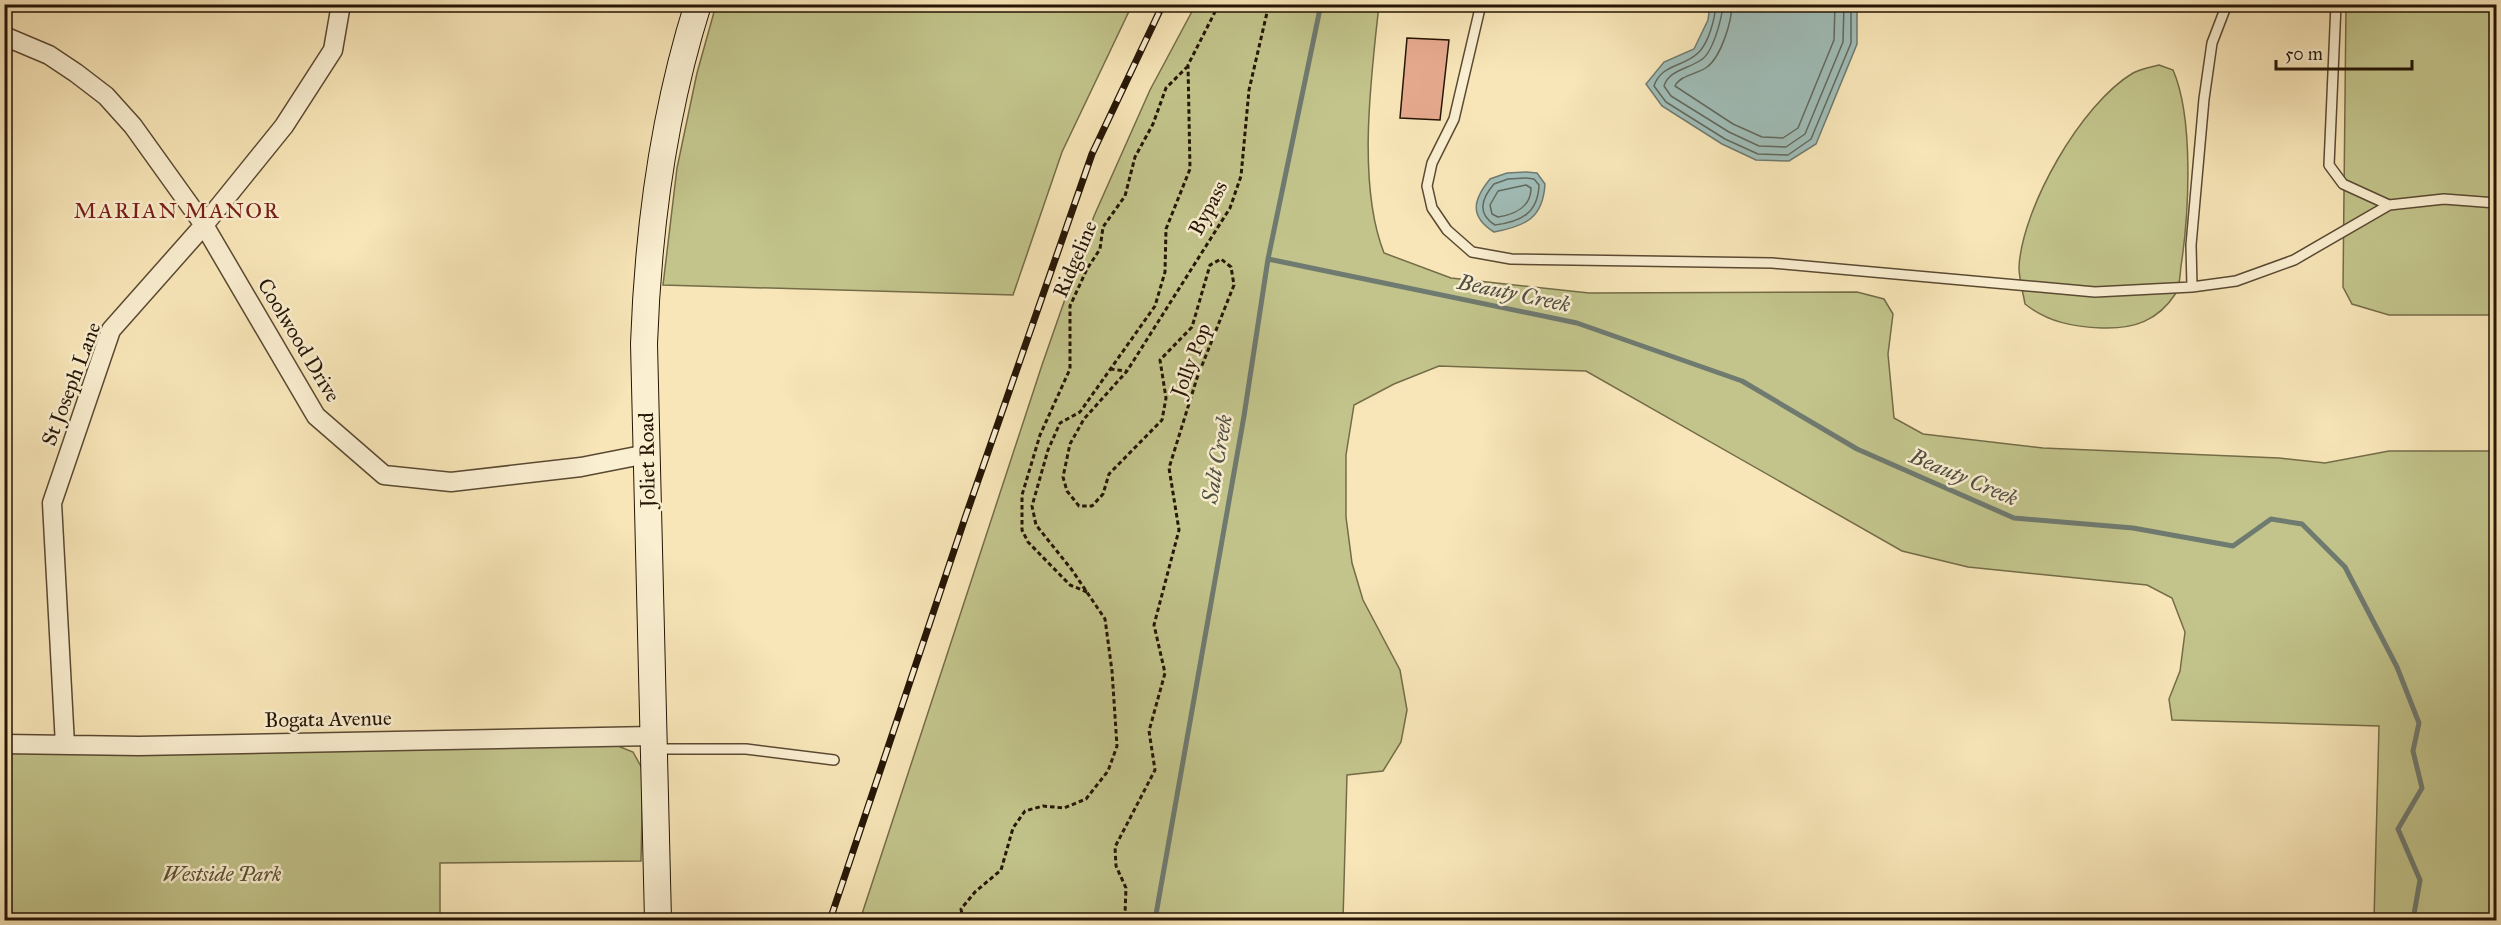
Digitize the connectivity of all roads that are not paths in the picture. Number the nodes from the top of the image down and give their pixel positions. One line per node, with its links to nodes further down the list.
1 (341, 4): 9 (street, St Joseph Lane)
2 (698, 4): 11 (main road, Joliet Road)
3 (1481, 4): 10 (lane)
4 (2227, 4): 10 (lane)
5 (2336, 4): 8 (lane)
6 (4, 36): 9 (street, Coolwood Drive)
7 (2496, 203): 8 (lane)
8 (2389, 205): 10 (lane)
9 (204, 225): 11 (street, Coolwood Drive); 14 (street, St Joseph Lane)
10 (2192, 287)
11 (647, 454): 12 (main road, Joliet Road)
12 (653, 742): 14 (street, Bogata Avenue); 15 (lane); 16 (main road, Joliet Road)
13 (4, 744): 14 (street, Bogata Avenue)
14 (64, 745)
15 (834, 760)
16 (658, 921)

